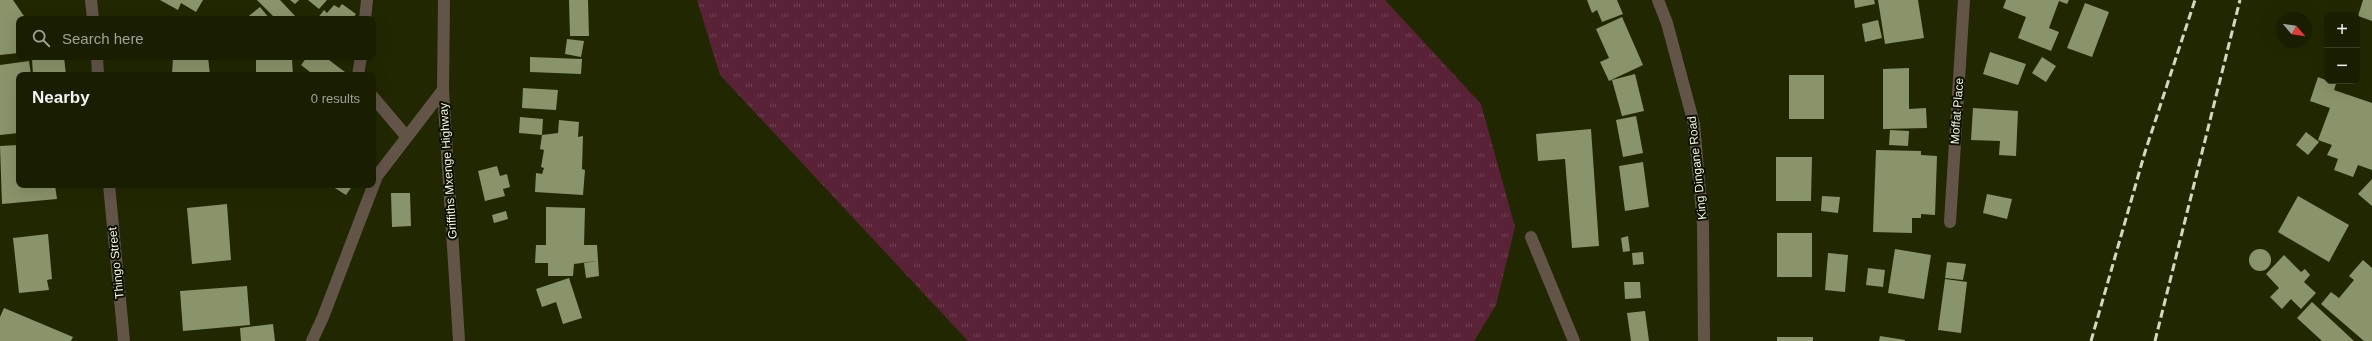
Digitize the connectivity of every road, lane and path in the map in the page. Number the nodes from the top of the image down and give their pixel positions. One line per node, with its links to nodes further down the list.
1 (91, 0): 6 (street)
2 (367, 0): 7 (street)
3 (444, 0): 12 (street, Griffiths Mxenge Highway)
4 (1658, 0): 24 (street, King Dingane Road)
5 (1964, 0): 18 (street, Moffat Place)
6 (93, 16)
7 (365, 16)
8 (97, 60): 10 (street)
9 (360, 60): 11 (street)
10 (98, 72)
11 (358, 72)
12 (443, 90): 14 (street); 22 (street, Griffiths Mxenge Highway)
13 (376, 100): 14 (street)
14 (406, 136): 15 (street)
15 (376, 179)
16 (109, 188): 20 (street, Thingo Street)
17 (372, 188): 21 (street)
18 (1950, 222)
19 (1531, 237): 23 (street)
20 (124, 341)
21 (312, 341)
22 (459, 341)
23 (1574, 341)
24 (1704, 341)

